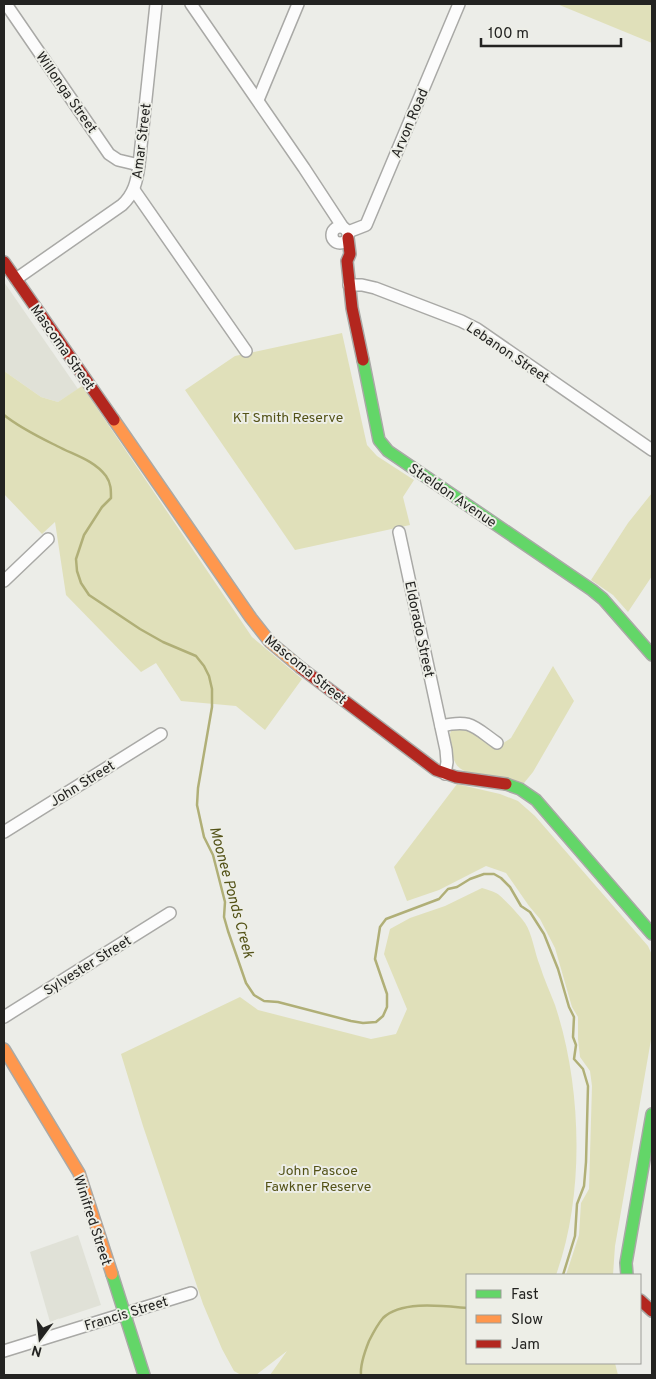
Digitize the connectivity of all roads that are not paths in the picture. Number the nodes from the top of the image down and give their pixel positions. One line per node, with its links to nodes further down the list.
1 (6, 4): 7 (street, Willonga Street)
2 (156, 4): 7 (street, Amar Street)
3 (191, 4): 6 (street)
4 (298, 4): 6 (street)
5 (459, 4): 9 (street, Arvon Road)
6 (258, 100): 9 (street)
7 (139, 165): 8 (street, Amar Street)
8 (134, 190): 12 (street, Amar Street); 14 (street)
9 (343, 232): 10 (main road); 10 (street, Arvon Road)
10 (347, 261): 13 (main road)
11 (4, 262): 12 (main road, Mascoma Street)
12 (16, 279): 23 (main road, Mascoma Street)
13 (349, 282): 15 (street, Lebanon Street); 19 (main road, Streldon Avenue)
14 (246, 351)
15 (652, 450)
16 (399, 532): 20 (street, Eldorado Street)
17 (48, 539): 18 (street)
18 (4, 581)
19 (652, 655)
20 (441, 726): 22 (street); 23 (street, Eldorado Street)
21 (161, 734): 24 (street, John Street)
22 (497, 743)
23 (445, 774): 26 (main road, Mascoma Street)
24 (4, 832)
25 (170, 913): 27 (street, Sylvester Street)
26 (652, 934)
27 (4, 1017)
28 (4, 1049): 34 (main road, Winifred Street)
29 (652, 1114): 30 (main road)
30 (627, 1274)
31 (191, 1292): 34 (street, Francis Street)
32 (641, 1301): 33 (main road)
33 (652, 1311)
34 (123, 1314): 35 (street, Francis Street); 36 (main road, Winifred Street)
35 (4, 1351)
36 (144, 1375)

